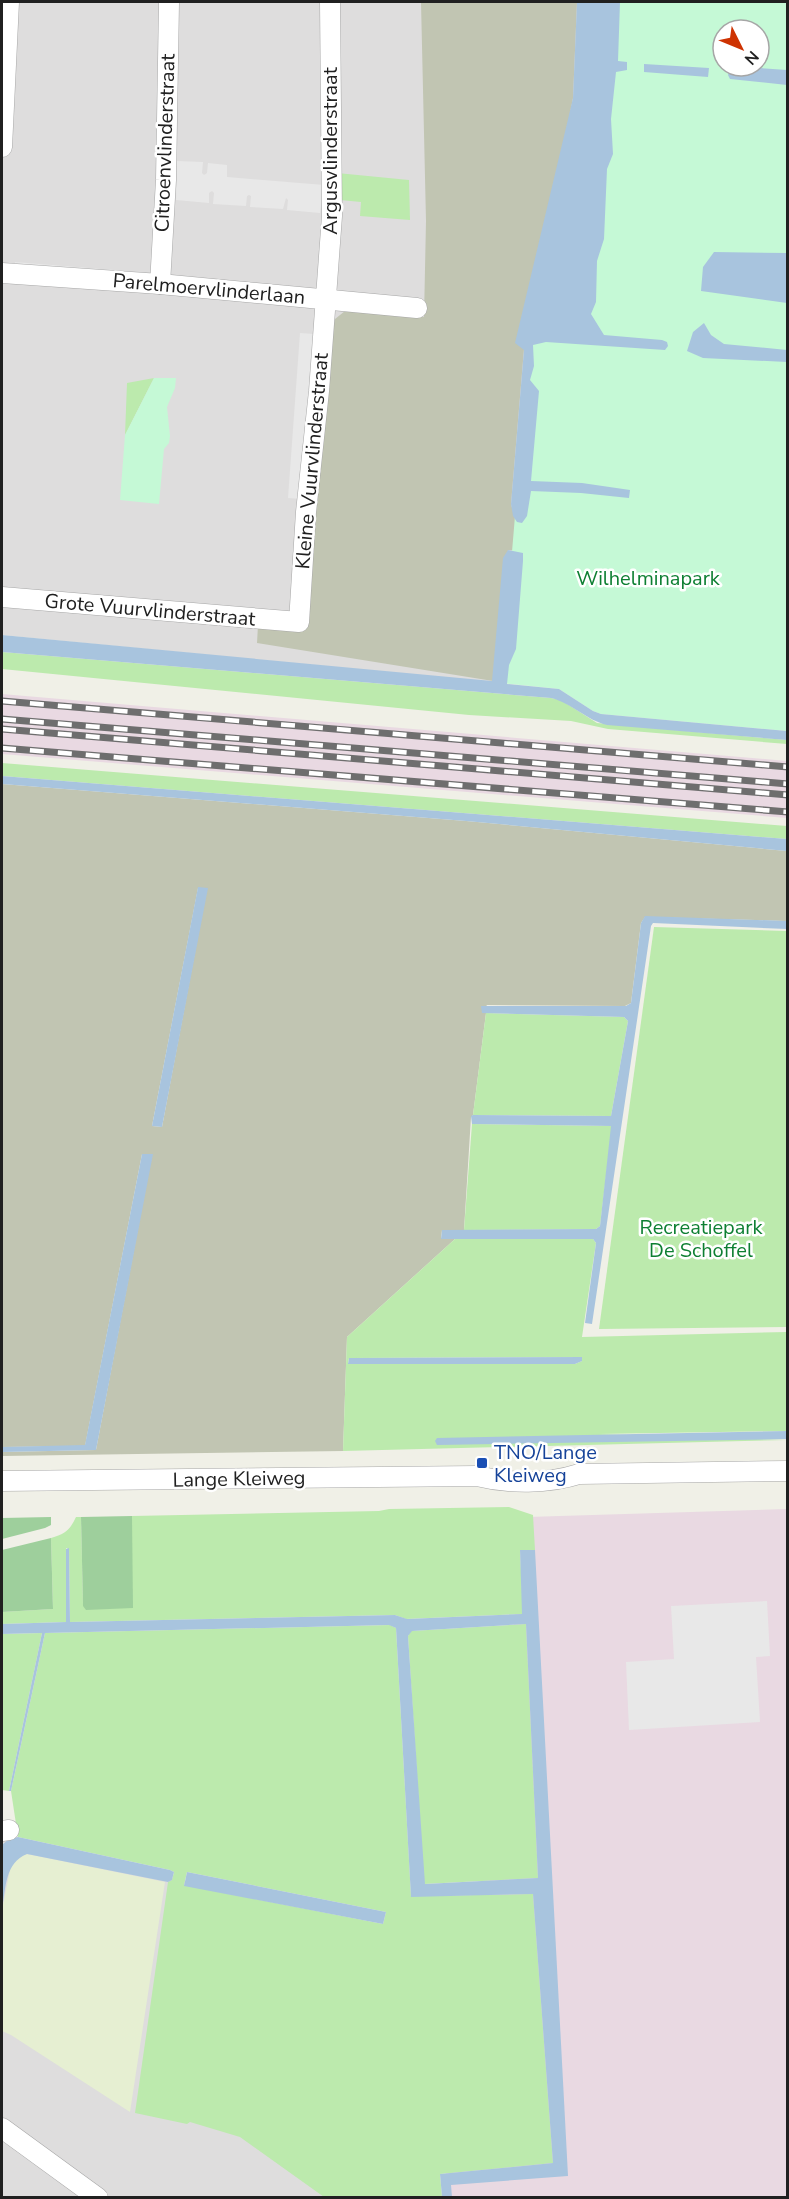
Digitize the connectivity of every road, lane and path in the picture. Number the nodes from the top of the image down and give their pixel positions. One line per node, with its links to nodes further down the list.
1 (9, 2): 4 (street)
2 (169, 2): 6 (street, Citroenvlinderstraat)
3 (330, 2): 7 (street, Argusvlinderstraat)
4 (2, 147)
5 (2, 273): 6 (street, Parelmoervlinderlaan)
6 (160, 284): 7 (street, Parelmoervlinderlaan)
7 (327, 300): 8 (street, Parelmoervlinderlaan); 10 (street, Kleine Vuurvlinderstraat)
8 (417, 308)
9 (2, 597): 10 (street, Grote Vuurvlinderstraat)
10 (299, 622)
11 (788, 1471): 12 (street, Lange Kleiweg)
12 (2, 1481)
13 (2, 2128): 14 (street)
14 (98, 2198)

